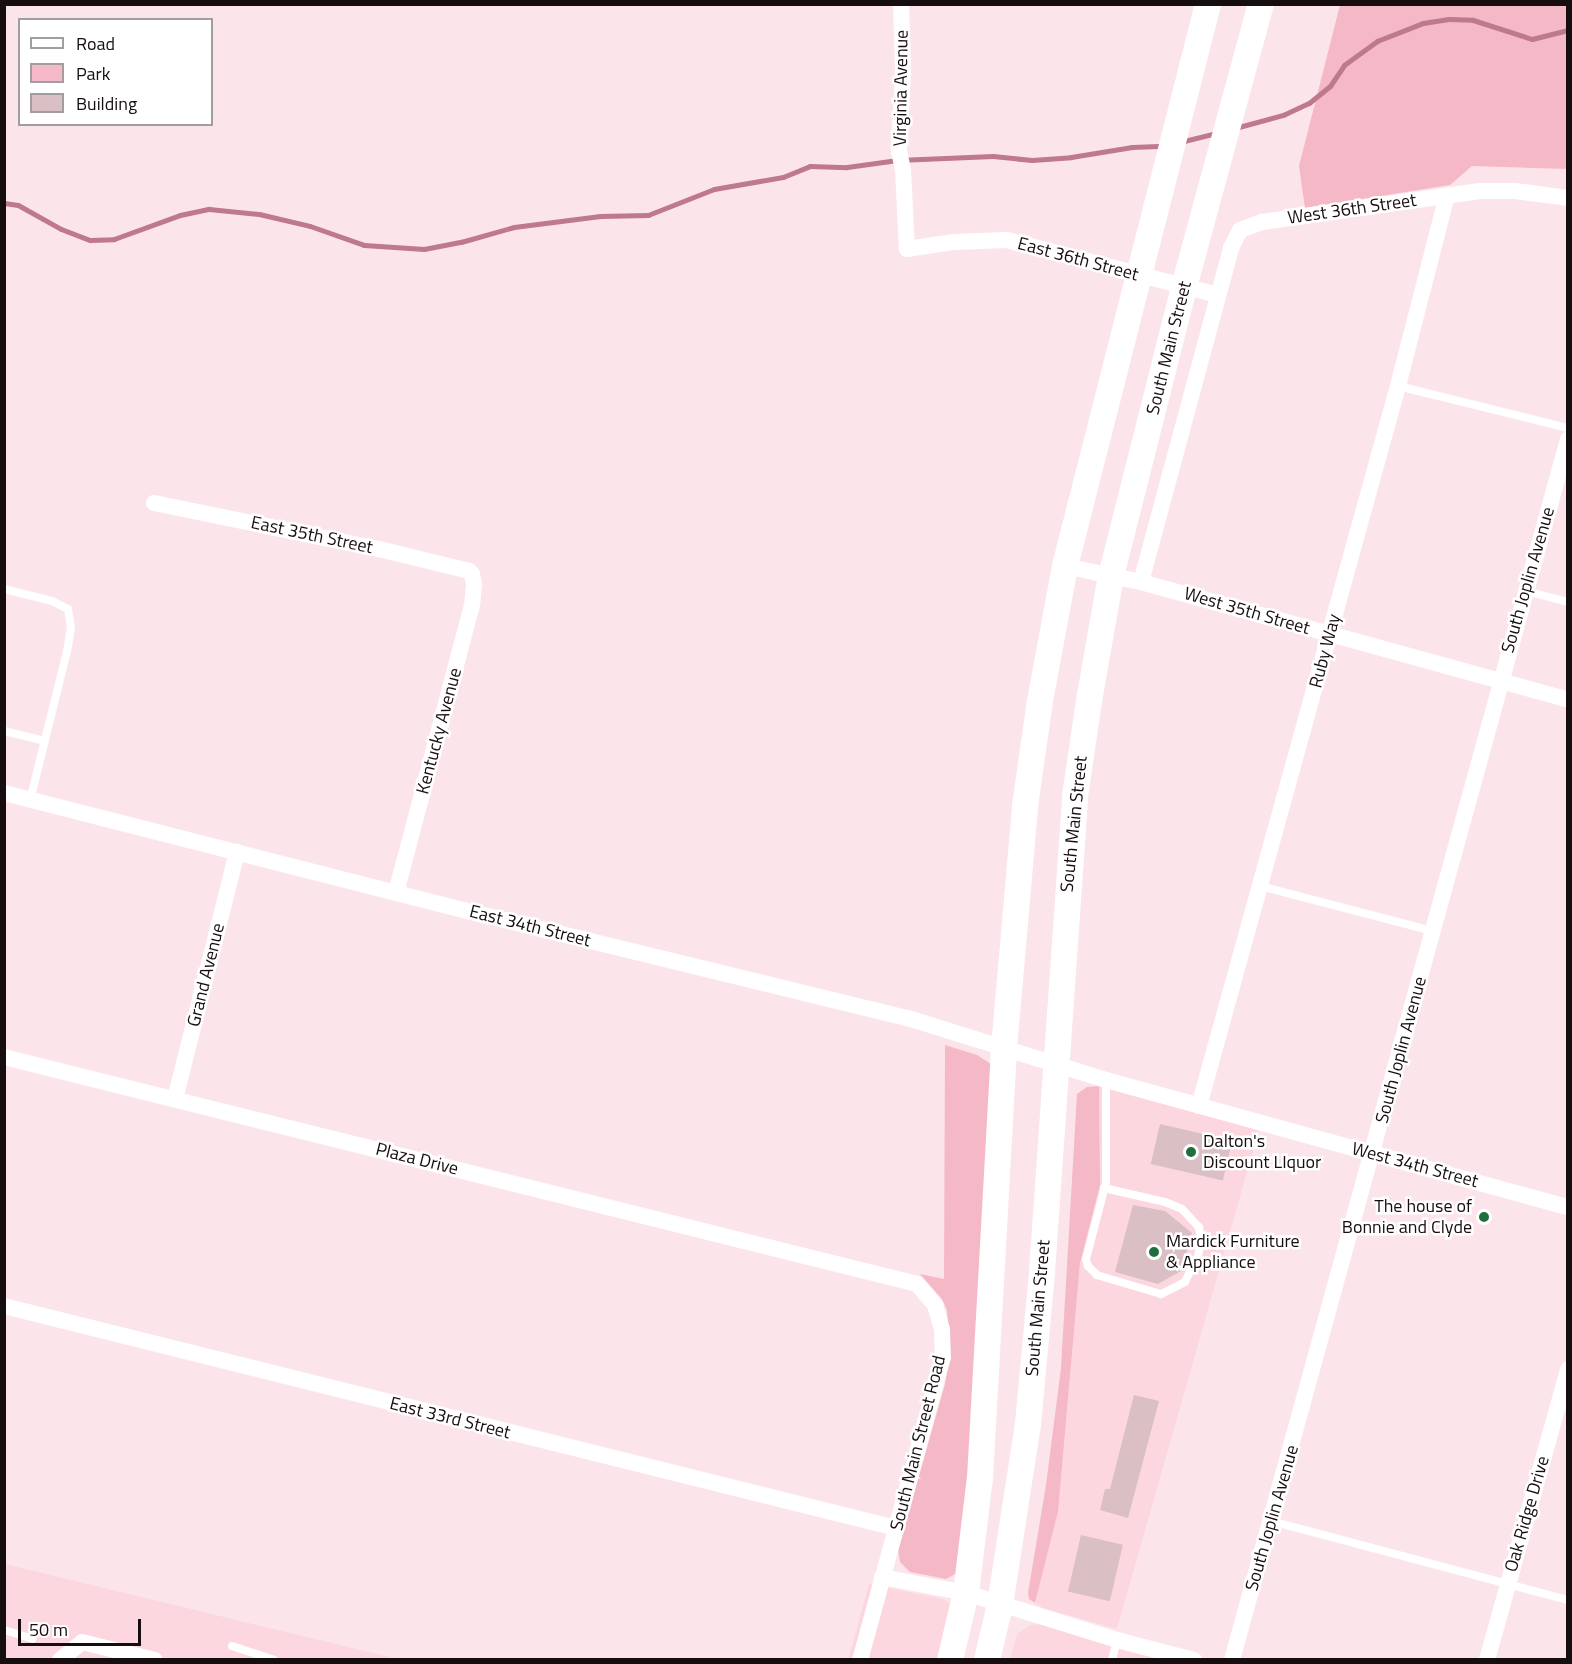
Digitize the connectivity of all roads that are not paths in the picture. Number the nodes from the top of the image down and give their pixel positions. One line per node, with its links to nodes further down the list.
1 (901, 4): 4 (street, Virginia Avenue)
2 (1208, 4): 7 (main road)
3 (1261, 4): 8 (main road, South Main Street)
4 (903, 170): 7 (street, East 36th Street)
5 (1447, 195): 6 (street, West 36th Street); 9 (street, West 36th Street); 10 (street, Ruby Way)
6 (1568, 198)
7 (1137, 275): 8 (street, East 36th Street); 14 (main road)
8 (1184, 287): 9 (street); 16 (main road, South Main Street)
9 (1218, 295): 17 (street)
10 (1398, 386): 11 (lane); 21 (street, Ruby Way)
11 (1568, 428)
12 (1568, 439): 19 (street, South Joplin Avenue)
13 (154, 502): 15 (street, East 35th Street)
14 (1065, 566): 16 (street, West 35th Street); 32 (main road)
15 (469, 571): 30 (street, Kentucky Avenue)
16 (1111, 576): 17 (street, West 35th Street); 34 (main road, South Main Street)
17 (1142, 582): 21 (street, West 35th Street)
18 (4, 589): 25 (lane)
19 (1526, 591): 20 (lane); 22 (street, South Joplin Avenue)
20 (1568, 602)
21 (1329, 634): 22 (street, West 35th Street); 29 (street, Ruby Way)
22 (1500, 682): 23 (street, West 35th Street); 31 (street, South Joplin Avenue)
23 (1568, 700)
24 (4, 731): 25 (lane)
25 (45, 741): 27 (lane)
26 (4, 793): 27 (street, East 34th Street)
27 (30, 800): 28 (street, East 34th Street)
28 (237, 852): 30 (street, East 34th Street); 36 (street, Grand Avenue)
29 (1260, 886): 31 (lane); 37 (street, Ruby Way)
30 (396, 892): 32 (street, East 34th Street)
31 (1433, 931): 38 (street, South Joplin Avenue)
32 (1004, 1048): 34 (street, East 34th Street); 48 (main road)
33 (4, 1057): 36 (street, Plaza Drive)
34 (1055, 1063): 35 (street, West 34th Street); 50 (main road, South Main Street)
35 (1106, 1080): 37 (street, West 34th Street); 39 (lane)
36 (175, 1099): 41 (street, Plaza Drive)
37 (1199, 1106): 38 (street, West 34th Street)
38 (1373, 1153): 40 (street, West 34th Street); 44 (street, South Joplin Avenue)
39 (1104, 1188): 39 (lane)
40 (1568, 1206)
41 (829, 1261): 45 (street, South Main Street Road)
42 (4, 1306): 45 (street, East 33rd Street)
43 (1568, 1370): 47 (street, Oak Ridge Drive)
44 (1271, 1521): 47 (lane); 63 (street, South Joplin Avenue)
45 (896, 1528): 46 (street, South Main Street Road)
46 (882, 1577): 48 (street); 58 (street, South Main Street Road)
47 (1507, 1585): 49 (lane); 64 (street, Oak Ridge Drive)
48 (966, 1593): 50 (street); 59 (main road)
49 (1568, 1600)
50 (1000, 1605): 53 (street); 60 (main road, South Main Street)
51 (4, 1630): 52 (lane)
52 (33, 1639)
53 (1117, 1640): 61 (lane); 62 (street)
54 (232, 1646): 57 (lane)
55 (60, 1659): 56 (street)
56 (155, 1659)
57 (274, 1659)
58 (860, 1659)
59 (950, 1659)
60 (987, 1659)
61 (1112, 1659)
62 (1193, 1659)
63 (1232, 1659)
64 (1487, 1659)

